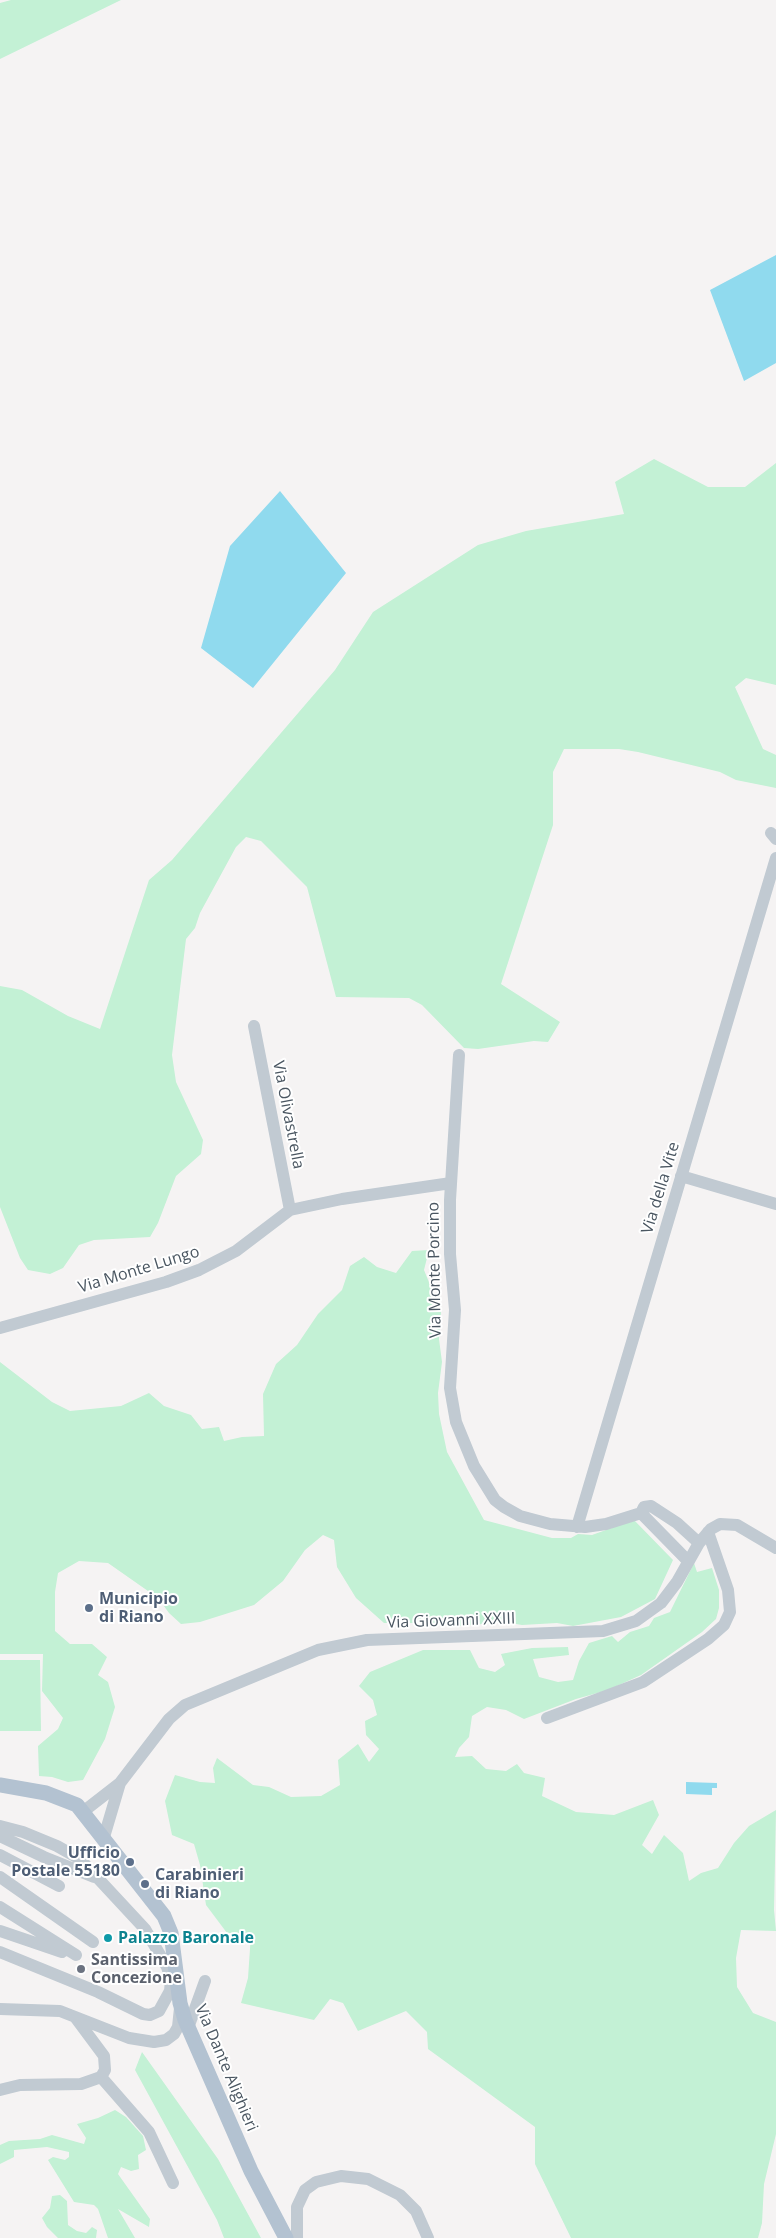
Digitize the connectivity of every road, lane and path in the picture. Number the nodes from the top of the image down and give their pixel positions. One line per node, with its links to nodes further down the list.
1 (776, 858): 4 (street, Via della Vite)
2 (254, 1026): 7 (street, Via Olivastrella)
3 (459, 1055): 5 (street, Via Monte Porcino)
4 (681, 1176): 6 (street); 10 (street, Via della Vite)
5 (451, 1183): 7 (street, Via Monte Lungo); 10 (street, Via Monte Porcino)
6 (776, 1204)
7 (290, 1210): 8 (street, Via Monte Lungo)
8 (0, 1328)
9 (641, 1513): 10 (street, Via Monte Porcino); 12 (street, Via Monte Porcino); 14 (street)
10 (577, 1527)
11 (708, 1532): 12 (street, Via Giovanni XXIII); 13 (street, Via Giovanni XXIII); 15 (street)
12 (699, 1543): 14 (street, Via Giovanni XXIII)
13 (776, 1548)
14 (688, 1560): 16 (street, Via Giovanni XXIII)
15 (547, 1718)
16 (120, 1783): 18 (street, Via Giovanni XXIII); 21 (street, Via Giovanni XXIII)
17 (0, 1785): 18 (main road)
18 (84, 1811): 21 (main road, Via Dante Alighieri)
19 (0, 1826): 24 (street)
20 (0, 1836): 24 (street)
21 (104, 1838): 30 (main road, Via Dante Alighieri)
22 (0, 1856): 25 (street)
23 (0, 1877): 28 (street)
24 (97, 1878): 30 (street)
25 (59, 1886)
26 (0, 1906): 27 (street)
27 (0, 1932)
28 (93, 1942)
29 (0, 1952): 30 (street)
30 (172, 1974): 32 (main road, Via Dante Alighieri)
31 (205, 1981): 35 (street)
32 (180, 2003): 34 (street); 35 (main road, Via Dante Alighieri)
33 (0, 2009): 34 (street)
34 (73, 2014): 36 (street)
35 (188, 2028): 39 (main road, Via Dante Alighieri)
36 (101, 2077): 37 (street); 38 (street)
37 (0, 2090)
38 (173, 2184)
39 (286, 2238)
40 (297, 2238): 41 (street)
41 (428, 2238)

